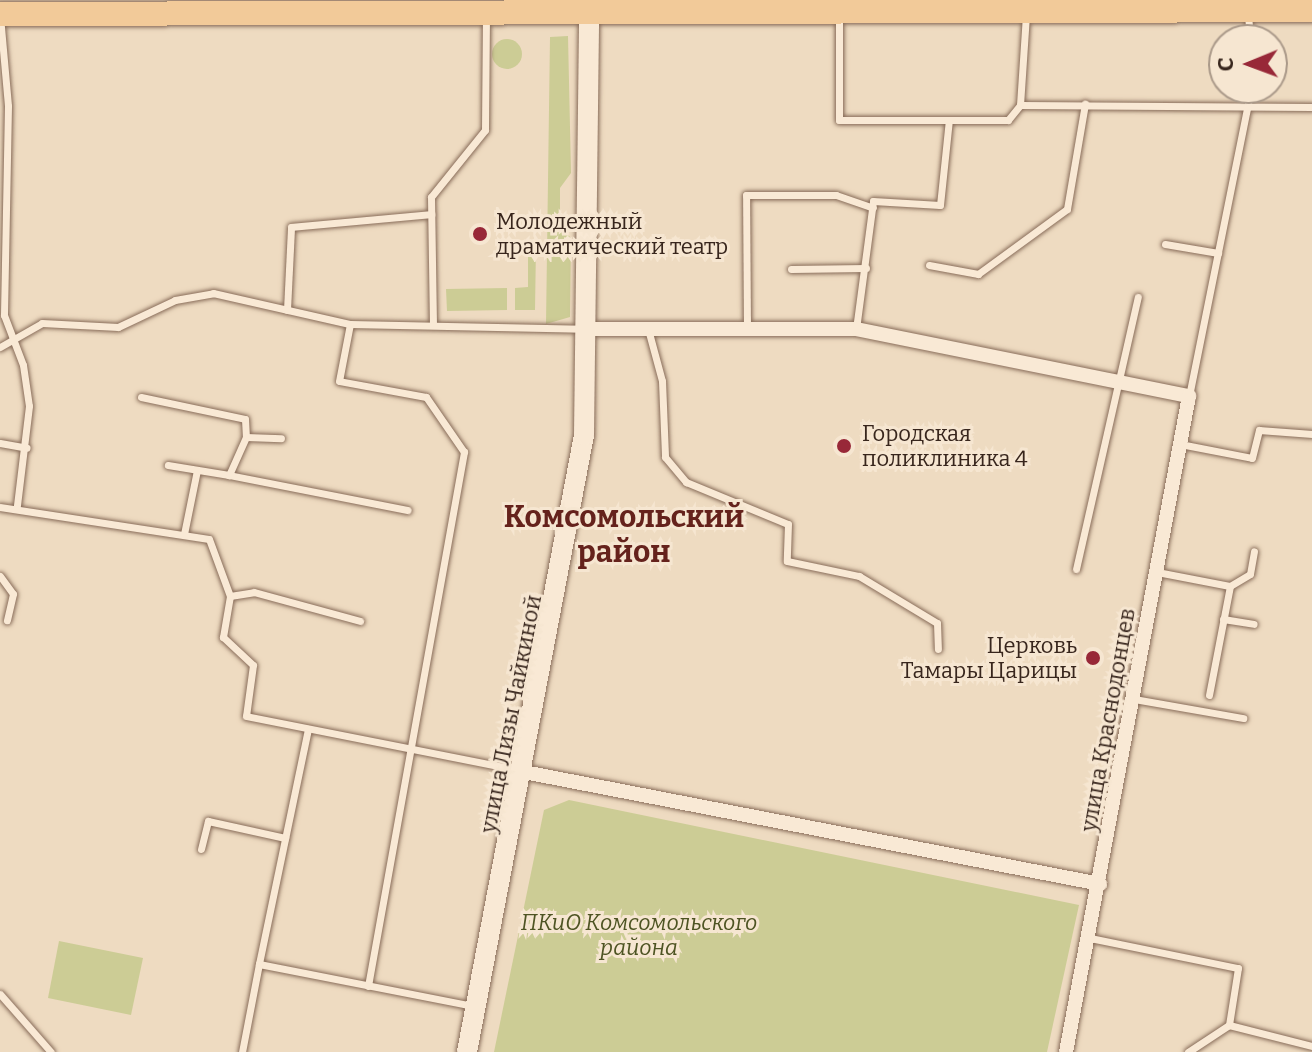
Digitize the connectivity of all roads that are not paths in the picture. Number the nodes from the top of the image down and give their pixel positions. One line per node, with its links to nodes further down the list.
1 (1260, 6): 3 (main road); 4 (main road)
2 (589, 7): 6 (main road); 7 (main road); 25 (main road, улица Лизы Чайкиной)
3 (1026, 10): 7 (main road); 11 (lane)
4 (1312, 10)
5 (0, 14): 6 (main road); 29 (lane)
6 (486, 14): 15 (lane)
7 (839, 14): 13 (lane)
8 (1085, 104): 9 (lane); 11 (lane); 18 (lane)
9 (1208, 104)
10 (1247, 104): 12 (lane); 17 (lane)
11 (1020, 105): 13 (lane)
12 (1312, 107)
13 (949, 120): 14 (lane)
14 (873, 208): 19 (lane); 27 (lane)
15 (431, 214): 22 (lane); 24 (lane)
16 (1165, 244): 17 (lane)
17 (1218, 253): 32 (lane)
18 (929, 265)
19 (866, 268): 20 (lane); 28 (lane)
20 (791, 269)
21 (1138, 297): 31 (lane)
22 (287, 310): 23 (lane); 29 (lane)
23 (350, 324): 24 (lane); 62 (lane)
24 (433, 325): 25 (lane)
25 (588, 329): 26 (street); 63 (main road, улица Лизы Чайкиной)
26 (648, 329): 27 (street); 57 (lane)
27 (747, 329): 28 (street)
28 (856, 329): 31 (street)
29 (14, 339): 30 (lane); 39 (lane)
30 (0, 347)
31 (1115, 381): 32 (street); 48 (lane)
32 (1189, 396): 38 (street, улица Краснодонцев)
33 (141, 397): 35 (lane)
34 (1312, 434): 38 (lane)
35 (246, 437): 36 (lane); 42 (lane)
36 (281, 438)
37 (0, 443): 39 (lane)
38 (1180, 444): 49 (street, улица Краснодонцев)
39 (27, 448): 43 (lane)
40 (168, 465): 41 (lane)
41 (197, 470): 42 (lane); 46 (lane)
42 (229, 475): 45 (lane)
43 (17, 505): 44 (lane); 46 (lane)
44 (0, 507)
45 (408, 510)
46 (184, 534): 52 (lane)
47 (1254, 551): 51 (lane)
48 (1076, 569)
49 (1157, 572): 51 (lane); 59 (street, улица Краснодонцев)
50 (0, 576): 54 (lane)
51 (1230, 586): 53 (lane)
52 (230, 596): 55 (lane); 61 (lane)
53 (1223, 619): 56 (lane); 58 (lane)
54 (7, 620)
55 (360, 621)
56 (1254, 624)
57 (938, 649)
58 (1209, 695)
59 (1134, 699): 60 (lane); 66 (street, улица Краснодонцев)
60 (1243, 718)
61 (308, 729): 62 (lane); 64 (lane)
62 (410, 749): 63 (lane); 69 (lane)
63 (524, 772): 66 (street); 71 (main road, улица Лизы Чайкиной)
64 (285, 838): 65 (lane); 68 (lane)
65 (201, 849)
66 (1100, 884): 67 (street, улица Краснодонцев)
67 (1090, 938): 72 (lane); 77 (street, улица Краснодонцев)
68 (259, 964): 69 (lane); 75 (lane)
69 (368, 986): 71 (lane)
70 (0, 994): 74 (lane)
71 (476, 1007): 76 (main road, улица Лизы Чайкиной)
72 (1229, 1025): 73 (lane); 78 (lane)
73 (1312, 1046)
74 (51, 1052)
75 (242, 1052)
76 (467, 1052)
77 (1066, 1052)
78 (1188, 1052)

